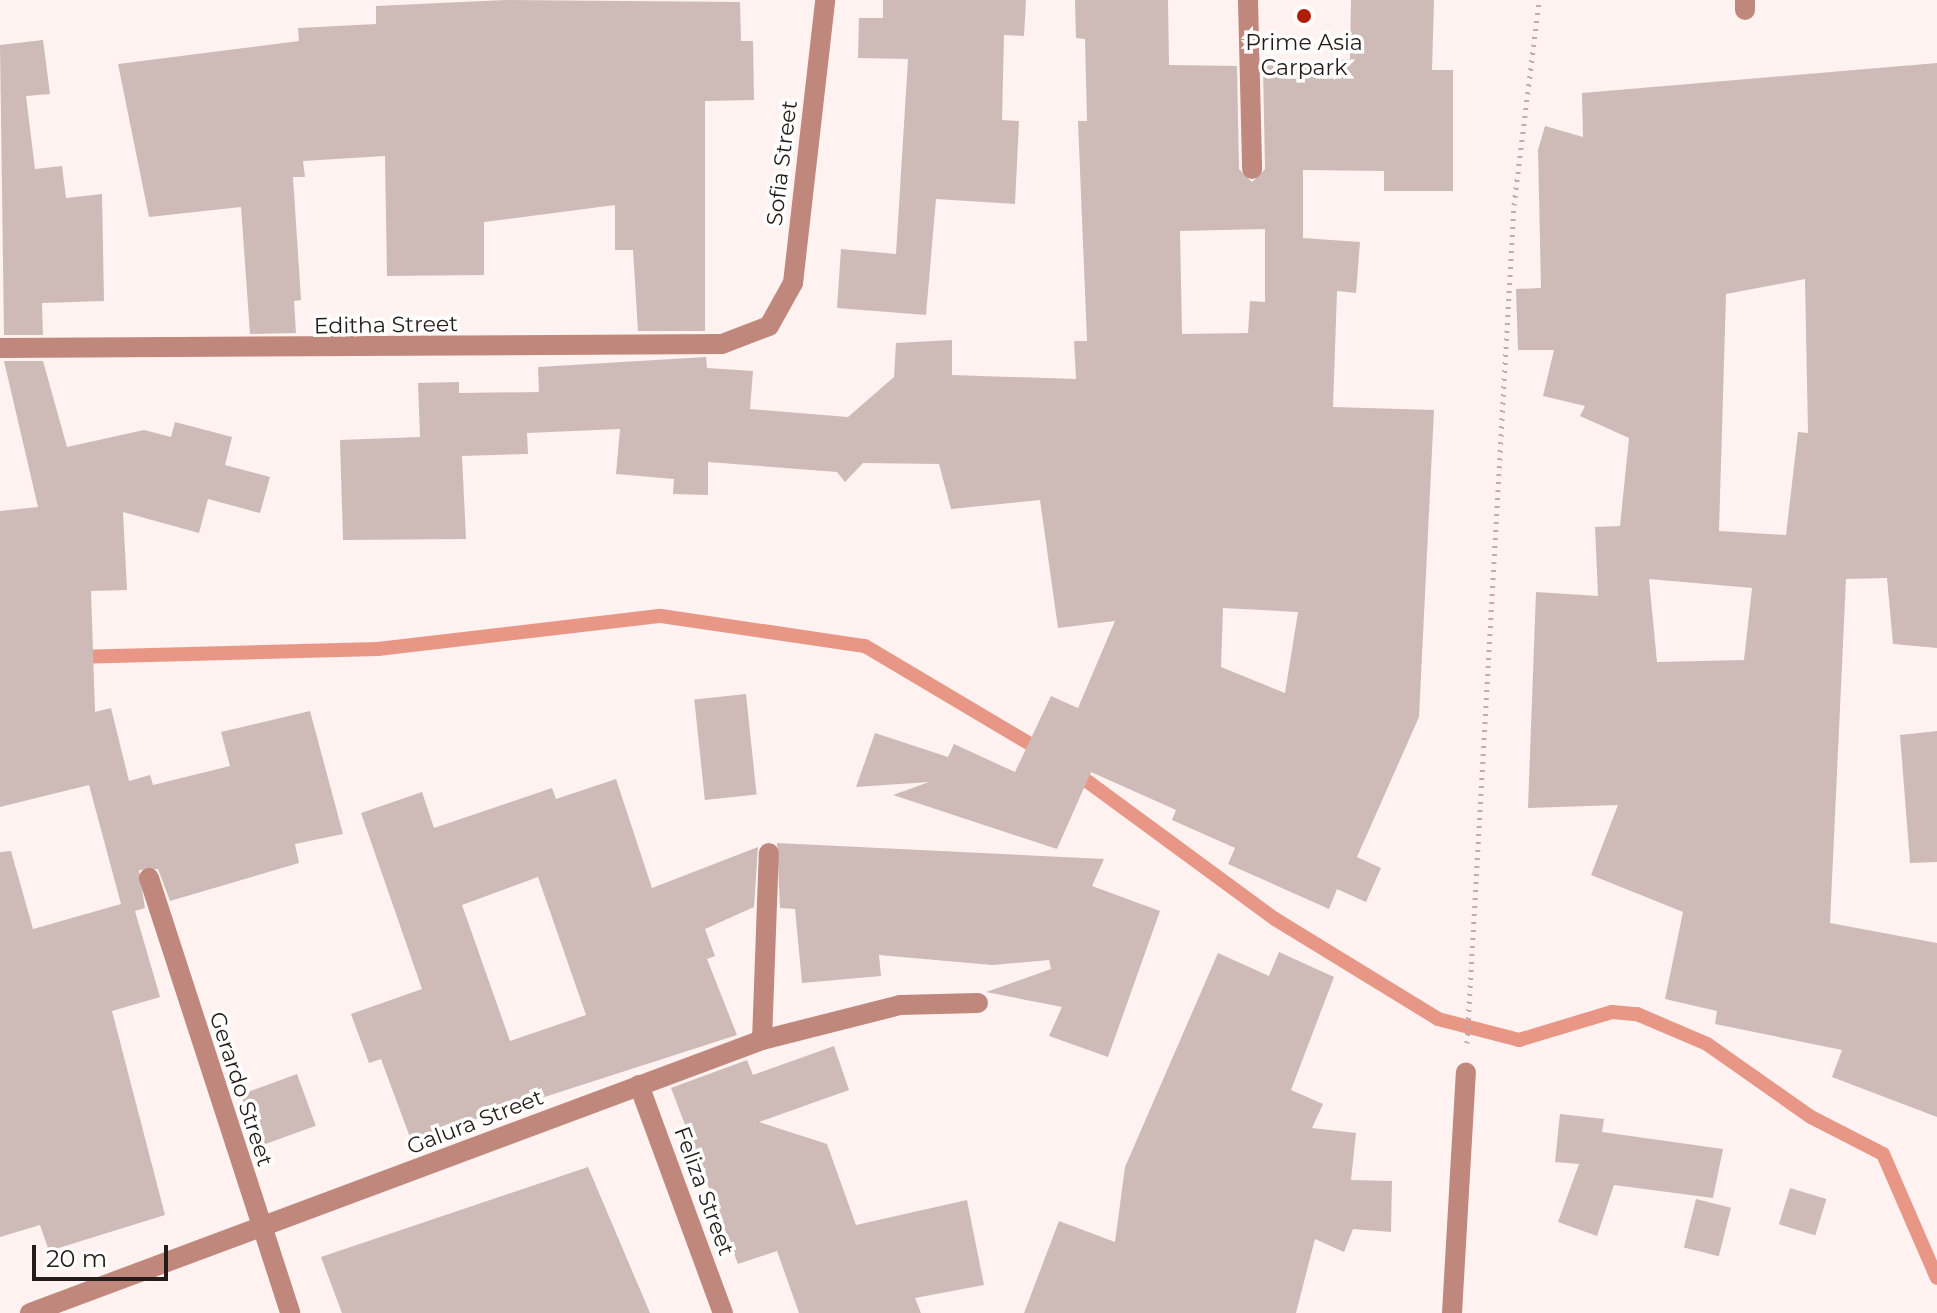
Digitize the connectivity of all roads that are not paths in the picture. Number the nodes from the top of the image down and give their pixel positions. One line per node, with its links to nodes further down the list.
1 (825, 0): 4 (street, Sofia Street)
2 (1248, 0): 3 (street)
3 (1252, 169)
4 (769, 326): 5 (street, Editha Street)
5 (0, 348)
6 (769, 853): 9 (street)
7 (149, 878): 12 (street, Gerardo Street)
8 (978, 1003): 9 (street, Galura Street)
9 (762, 1040): 11 (street, Galura Street)
10 (1466, 1072): 16 (street)
11 (639, 1085): 12 (street, Galura Street); 15 (street, Feliza Street)
12 (260, 1231): 13 (street, Galura Street); 14 (street, Gerardo Street)
13 (30, 1313)
14 (290, 1313)
15 (723, 1313)
16 (1452, 1313)

